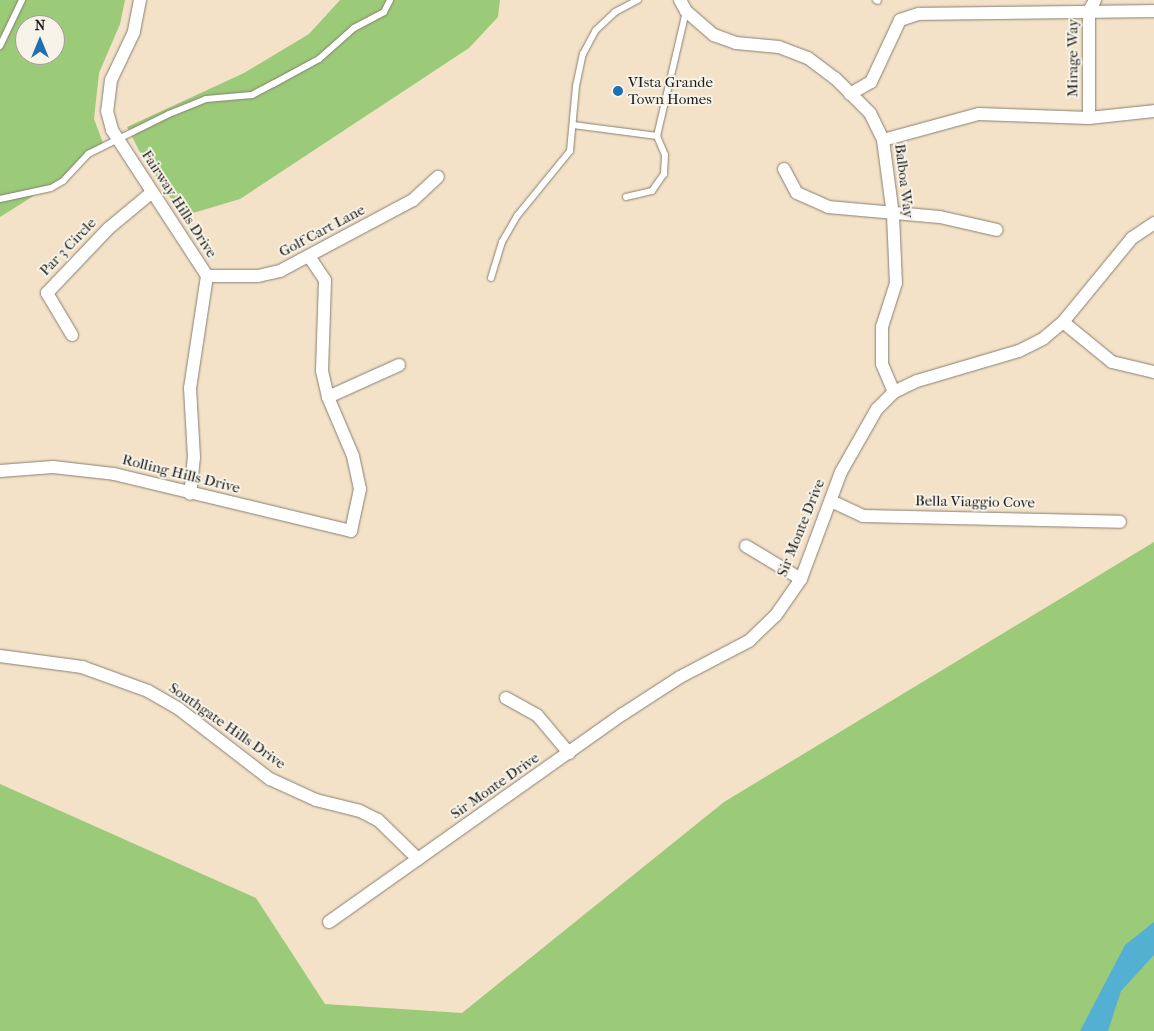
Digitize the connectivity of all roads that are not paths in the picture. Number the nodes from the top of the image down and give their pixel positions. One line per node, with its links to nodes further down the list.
1 (22, 0): 8 (lane)
2 (140, 0): 14 (street, Fairway Hills Drive)
3 (390, 0): 14 (lane)
4 (638, 0): 12 (lane)
5 (1092, 5): 7 (street); 9 (street); 11 (street, Mirage Way)
6 (683, 6): 9 (street, Balboa Way); 13 (lane)
7 (1154, 11)
8 (0, 46)
9 (850, 94): 15 (street, Balboa Way)
10 (1154, 111): 11 (street)
11 (1089, 118): 15 (street)
12 (573, 125): 13 (lane); 26 (lane)
13 (657, 136): 19 (lane)
14 (117, 138): 18 (street, Fairway Hills Drive); 20 (lane)
15 (883, 140): 21 (street, Balboa Way)
16 (784, 169): 21 (street)
17 (438, 177): 24 (street, Golf Cart Lane)
18 (151, 193): 25 (street, Fairway Hills Drive); 28 (street, Par 3 Circle)
19 (626, 197)
20 (0, 199)
21 (893, 215): 23 (street); 31 (street, Balboa Way)
22 (1154, 223): 27 (street, Sir Monte Drive)
23 (997, 230)
24 (310, 258): 25 (street, Golf Cart Lane); 32 (street)
25 (206, 276): 34 (street, Fairway Hills Drive)
26 (491, 278)
27 (1062, 322): 30 (street); 31 (street, Sir Monte Drive)
28 (72, 335)
29 (399, 365): 32 (street)
30 (1154, 372)
31 (894, 392): 35 (street, Sir Monte Drive)
32 (328, 397): 34 (street, Rolling Hills Drive)
33 (0, 471): 34 (street, Rolling Hills Drive)
34 (190, 494)
35 (831, 501): 36 (street, Bella Viaggio Cove); 38 (street, Sir Monte Drive)
36 (1120, 522)
37 (746, 546): 38 (street)
38 (801, 579): 41 (street, Sir Monte Drive)
39 (0, 656): 42 (street, Southgate Hills Drive)
40 (506, 698): 41 (street)
41 (569, 753): 42 (street, Sir Monte Drive)
42 (418, 859): 43 (street, Sir Monte Drive)
43 (330, 922)

